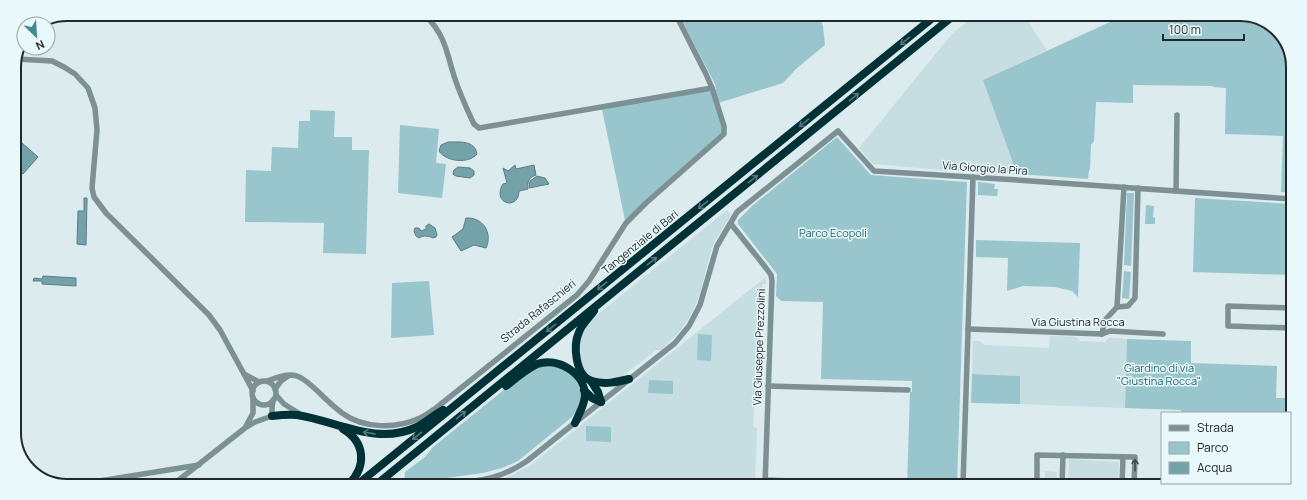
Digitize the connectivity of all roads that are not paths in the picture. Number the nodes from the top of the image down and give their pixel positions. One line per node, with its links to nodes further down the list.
1 (431, 21): 6 (street)
2 (679, 21): 6 (street, Strada Rafaschieri)
3 (929, 21): 32 (highway, Tangenziale di Bari, one-way to 32)
4 (947, 21): 14 (highway, Tangenziale di Bari, one-way to 4)
5 (22, 59): 21 (street)
6 (712, 88): 22 (street, Strada Rafaschieri)
7 (1177, 116): 11 (street)
8 (973, 177): 9 (street, Via Giorgio la Pira); 13 (street, Via Giorgio la Pira); 18 (street)
9 (1124, 187): 10 (street, Via Giorgio la Pira); 15 (street)
10 (1138, 188): 11 (street, Via Giorgio la Pira); 15 (street)
11 (1176, 191): 12 (street, Via Giorgio la Pira)
12 (1286, 199)
13 (731, 224): 23 (street); 27 (street, Via Giuseppe Prezzolini)
14 (600, 302): 25 (highway); 36 (highway, Tangenziale di Bari)
15 (1117, 307): 19 (street)
16 (1286, 308): 17 (street)
17 (1286, 328)
18 (968, 329): 19 (street, Via Giustina Rocca); 52 (street)
19 (1102, 334): 20 (street, Via Giustina Rocca)
20 (1163, 334)
21 (244, 374): 26 (street); 30 (street)
22 (289, 376): 24 (street); 31 (street)
23 (629, 379): 25 (highway); 34 (street)
24 (267, 381): 26 (street); 31 (street)
25 (590, 381): 34 (highway)
26 (259, 382): 30 (street)
27 (768, 386): 29 (street); 51 (street, Via Giuseppe Prezzolini)
28 (584, 390): 34 (highway); 36 (highway); 39 (highway)
29 (908, 390)
30 (253, 391): 33 (street)
31 (275, 395): 35 (street); 37 (street); 38 (street)
32 (468, 396): 40 (highway, one-way to 40); 48 (highway, Tangenziale di Bari, one-way to 48)
33 (254, 398): 35 (street); 41 (street)
34 (601, 402): 39 (street)
35 (263, 404): 37 (street)
36 (475, 404): 49 (highway, Tangenziale di Bari, one-way to 36)
37 (272, 416): 38 (highway); 41 (street)
38 (308, 418): 40 (highway)
39 (575, 423): 50 (street)
40 (337, 426): 47 (highway)
41 (245, 428): 44 (street)
42 (1063, 455): 43 (street); 53 (street); 54 (street)
43 (1123, 457): 55 (street); 56 (street, one-way to 43)
44 (199, 465): 45 (street); 46 (street)
45 (112, 479)
46 (181, 479)
47 (354, 479)
48 (364, 479)
49 (383, 479)
50 (486, 479)
51 (765, 479)
52 (963, 479)
53 (1036, 479)
54 (1062, 479)
55 (1122, 479)
56 (1134, 479)

